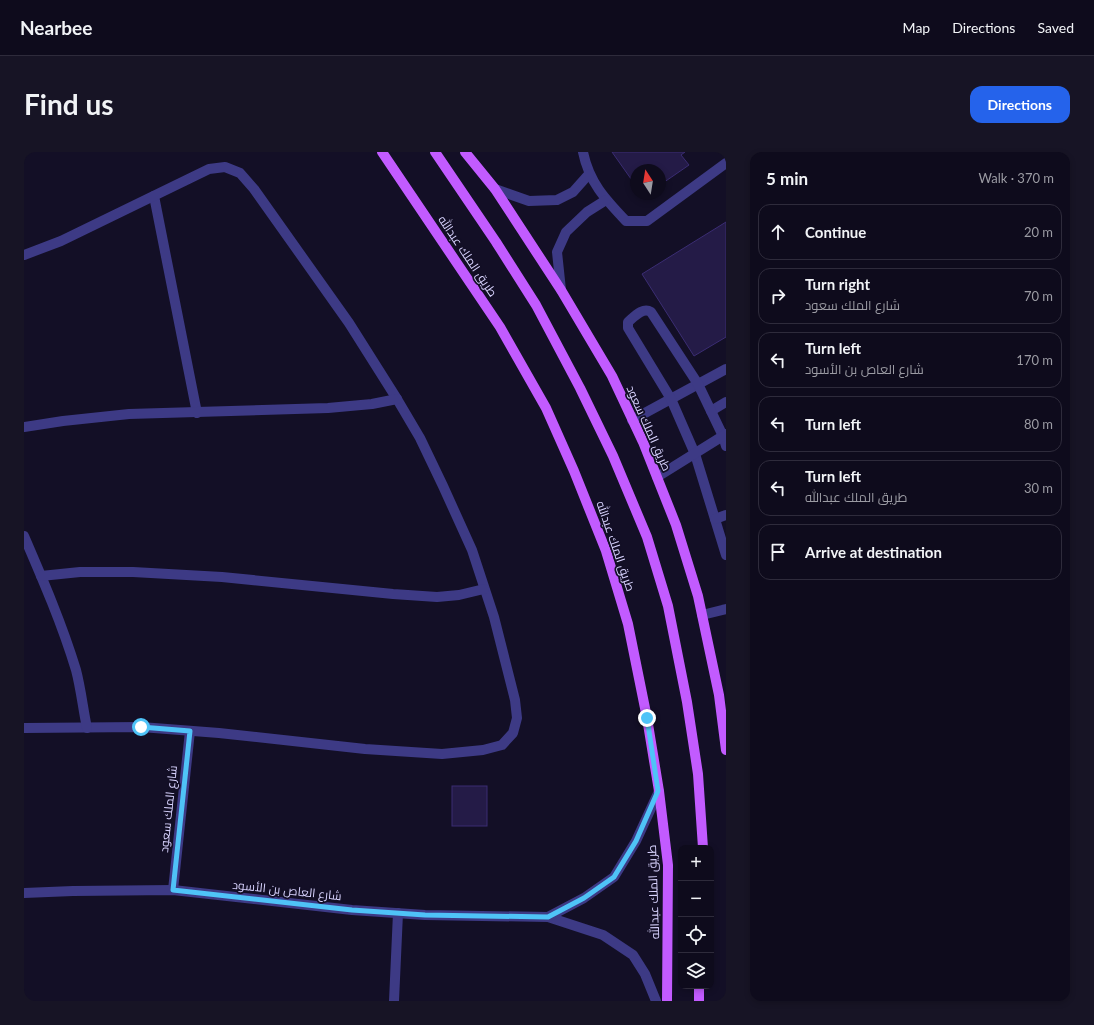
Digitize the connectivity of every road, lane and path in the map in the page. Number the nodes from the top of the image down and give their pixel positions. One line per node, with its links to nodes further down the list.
1 (382, 152): 37 (main road, طريق الملك عبدالله)
2 (435, 152): 38 (main road)
3 (465, 152): 7 (main road, طريق الملك سعود)
4 (583, 152): 6 (street)
5 (726, 163): 9 (street)
6 (589, 174): 7 (street); 9 (street)
7 (495, 189): 11 (main road, طريق الملك سعود)
8 (154, 196): 10 (street); 14 (street); 18 (street)
9 (606, 200): 11 (street)
10 (24, 255)
11 (561, 290): 19 (main road, طريق الملك سعود)
12 (726, 370): 13 (street)
13 (698, 384): 15 (street); 15 (street); 17 (street)
14 (397, 399): 18 (street); 30 (street)
15 (671, 399): 19 (street); 23 (street)
16 (726, 402): 17 (street)
17 (711, 411): 21 (street)
18 (197, 413): 20 (street)
19 (632, 420): 24 (main road, طريق الملك سعود)
20 (24, 427)
21 (724, 435): 22 (street); 23 (street)
22 (726, 446)
23 (694, 454): 24 (street); 26 (street)
24 (656, 477): 32 (main road, طريق الملك سعود)
25 (726, 515): 26 (street)
26 (715, 519): 28 (street)
27 (24, 536): 29 (street)
28 (726, 555)
29 (42, 576): 30 (street); 34 (street)
30 (484, 589): 35 (street)
31 (726, 609): 32 (street)
32 (702, 615): 36 (main road, طريق الملك سعود)
33 (24, 728): 34 (street)
34 (87, 728): 35 (street)
35 (190, 731): 39 (street, شارع الملك سعود)
36 (726, 750)
37 (658, 791): 42 (street); 46 (main road, طريق الملك عبدالله)
38 (703, 845)
39 (173, 890): 40 (street, شارع العاص بن الأسود); 41 (street, شارع العاص بن الأسود)
40 (24, 893)
41 (398, 913): 42 (street, شارع العاص بن الأسود); 44 (street)
42 (548, 917): 45 (street)
43 (699, 989): 47 (main road)
44 (394, 1001)
45 (656, 1001)
46 (667, 1001)
47 (699, 1001)

